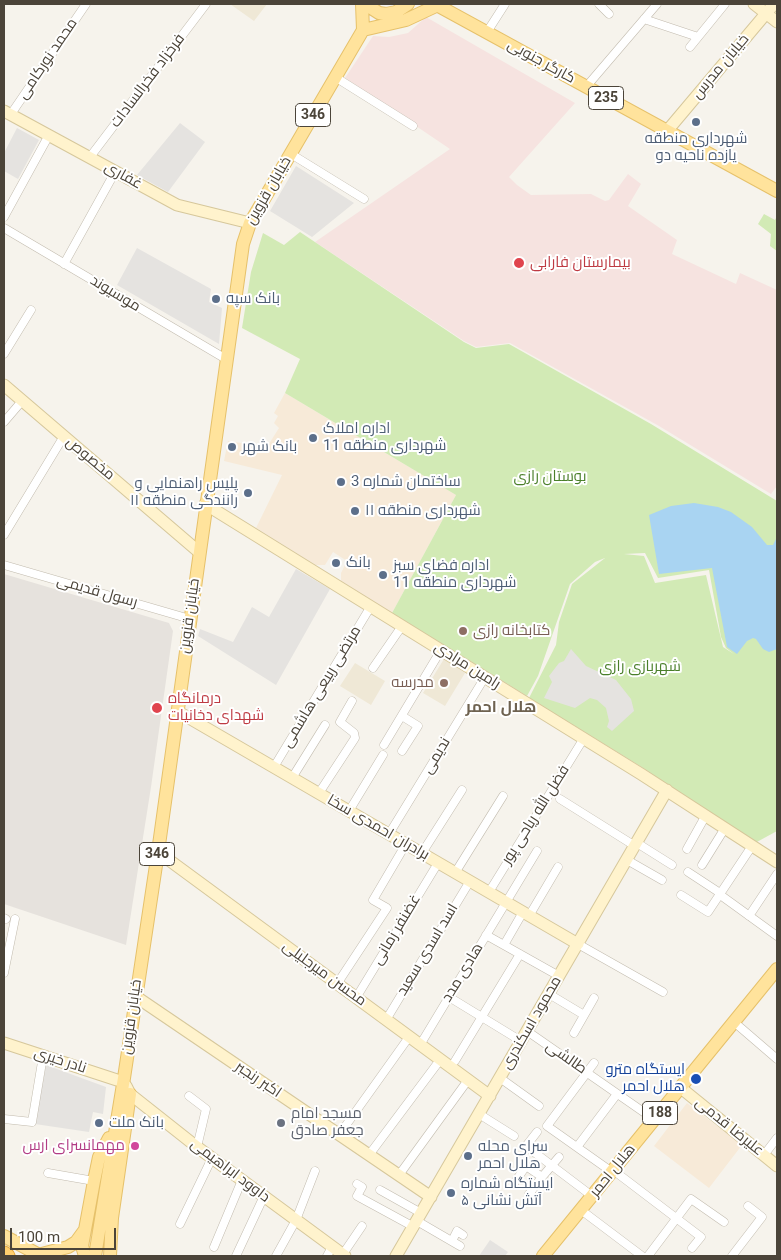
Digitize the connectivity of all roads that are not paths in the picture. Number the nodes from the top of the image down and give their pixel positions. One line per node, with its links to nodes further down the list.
1 (86, 4): 22 (street, محمد نورکامی)
2 (206, 4): 27 (street, فرخزاد فخرالسادات)
3 (364, 4): 4 (main road); 16 (main road)
4 (408, 4)
5 (504, 4): 17 (street)
6 (599, 4): 13 (street)
7 (657, 4): 14 (street)
8 (725, 4): 18 (street)
9 (754, 4): 12 (street)
10 (774, 4): 12 (street, خیابان مدرس)
11 (437, 5): 16 (main road); 17 (main road, کارگر جنوبی / 235)
12 (766, 13): 15 (street); 24 (street, خیابان مدرس)
13 (609, 14)
14 (644, 19): 18 (street); 21 (street)
15 (777, 22)
16 (363, 30): 20 (main road, خیابان قزوین / 346)
17 (487, 32): 21 (main road, کارگر جنوبی / 235)
18 (698, 38): 19 (street)
19 (690, 47)
20 (335, 77): 23 (street); 26 (main road, خیابان قزوین / 346)
21 (586, 86): 24 (main road, کارگر جنوبی / 235)
22 (7, 112): 25 (street, غفاری)
23 (413, 126)
24 (667, 131): 29 (main road, کارگر جنوبی / 235)
25 (49, 135): 27 (street, غفاری); 31 (street)
26 (291, 154): 30 (street); 32 (main road, خیابان قزوین / 346)
27 (90, 158): 28 (street, غفاری)
28 (115, 172): 32 (street, غفاری); 34 (street)
29 (777, 191)
30 (364, 199)
31 (4, 217)
32 (250, 223): 37 (main road, خیابان قزوین / 346)
33 (5, 231): 34 (street, موسیوند)
34 (64, 264): 37 (street, موسیوند)
35 (31, 310): 36 (street)
36 (4, 354)
37 (226, 359): 42 (main road, خیابان قزوین / 346)
38 (4, 385): 39 (street, مخصوص)
39 (22, 400): 40 (street); 41 (street, مخصوص)
40 (4, 422)
41 (64, 436): 43 (street); 44 (street, مخصوص)
42 (205, 504): 44 (main road, خیابان قزوین / 346); 46 (street, رامین مرادی)
43 (4, 535)
44 (199, 552): 47 (main road, خیابان قزوین / 346)
45 (4, 565): 47 (street, رسول قدیمی)
46 (371, 606): 48 (street, رامین مرادی); 60 (street, مرتضی ربیعی هاشمی)
47 (190, 620): 53 (main road, خیابان قزوین / 346)
48 (402, 626): 49 (street, رامین مرادی); 50 (street)
49 (441, 650): 51 (street, رامین مرادی); 54 (street)
50 (373, 668)
51 (485, 677): 56 (street, رامین مرادی); 70 (street, ندیمی)
52 (352, 700): 64 (street)
53 (177, 711): 60 (street, برادران احمدی سخا); 76 (main road, خیابان قزوین / 346)
54 (402, 716): 57 (street); 58 (street)
55 (325, 725): 61 (street)
56 (584, 738): 63 (street, رامین مرادی); 89 (street, فضل الله ریاحی پور)
57 (384, 746)
58 (402, 751)
59 (383, 755): 67 (street)
60 (274, 767): 61 (street, برادران احمدی سخا)
61 (292, 778): 64 (street, برادران احمدی سخا)
62 (462, 790): 77 (street)
63 (667, 790): 68 (street, رامین مرادی); 71 (street, محمود اسکندری)
64 (319, 793): 67 (street, برادران احمدی سخا)
65 (503, 796): 85 (street)
66 (560, 799): 71 (street)
67 (349, 811): 70 (street, برادران احمدی سخا)
68 (706, 815): 69 (street, رامین مرادی); 74 (street)
69 (725, 828): 72 (street, رامین مرادی); 82 (street)
70 (389, 834): 77 (street, برادران احمدی سخا)
71 (636, 845): 78 (street, محمود اسکندری); 81 (street)
72 (752, 846): 79 (street, رامین مرادی); 90 (street)
73 (403, 849): 104 (street)
74 (687, 849)
75 (537, 851): 92 (street, هادی مدد)
76 (158, 852): 104 (street, محسن میرجلیلی); 107 (main road, خیابان قزوین / 346)
77 (422, 853): 80 (street, برادران احمدی سخا)
78 (627, 860): 87 (street); 98 (street, محمود اسکندری)
79 (777, 862)
80 (438, 863): 85 (street, برادران احمدی سخا); 109 (street, غضنفر زمانی)
81 (672, 865)
82 (702, 865)
83 (558, 867): 93 (street)
84 (688, 872): 90 (street)
85 (455, 873): 88 (street, برادران احمدی سخا)
86 (777, 874): 94 (street)
87 (662, 880)
88 (470, 881): 89 (street, برادران احمدی سخا); 113 (street, اسد اسدی سعید)
89 (489, 892): 92 (street, برادران احمدی سخا)
90 (720, 894): 91 (street); 94 (street)
91 (681, 895)
92 (506, 902): 93 (street, برادران احمدی سخا); 96 (street, هادی مدد)
93 (526, 914): 98 (street, برادران احمدی سخا); 99 (street)
94 (749, 916): 97 (street)
95 (8, 919): 102 (street)
96 (486, 935): 99 (street); 108 (street, هادی مدد)
97 (777, 936)
98 (578, 944): 103 (street, محمود اسکندری); 105 (street)
99 (504, 945): 100 (street)
100 (520, 954): 103 (street); 112 (street)
101 (777, 969): 114 (main road, هلال احمر / 188)
102 (4, 973)
103 (559, 976): 106 (street, محمود اسکندری)
104 (337, 984): 109 (street, محسن میرجلیلی)
105 (663, 992)
106 (549, 994): 111 (street); 116 (street, محمود اسکندری)
107 (135, 996): 127 (main road, خیابان قزوین / 346); 140 (street, اکبر رنجبر)
108 (449, 997): 112 (street, طالشی); 119 (street, هادی مدد)
109 (356, 998): 113 (street, محسن میرجلیلی)
110 (594, 998): 111 (street)
111 (584, 1015): 115 (street)
112 (482, 1017): 116 (street, طالشی); 123 (street)
113 (386, 1020): 117 (street, محسن میرجلیلی)
114 (734, 1022): 121 (street); 129 (main road, هلال احمر / 188)
115 (574, 1033)
116 (524, 1036): 125 (street, طالشی); 126 (street, محمود اسکندری)
117 (409, 1037): 119 (street, محسن میرجلیلی); 140 (street)
118 (4, 1043): 120 (street, نادر خیری)
119 (420, 1044): 122 (street, محسن میرجلیلی)
120 (43, 1056): 127 (street, نادر خیری); 136 (street)
121 (777, 1059)
122 (440, 1060): 128 (street, محسن میرجلیلی); 145 (street)
123 (455, 1061)
124 (594, 1063): 125 (street)
125 (587, 1072): 131 (street, طالشی); 144 (street)
126 (500, 1078): 133 (street, محمود اسکندری); 134 (street)
127 (121, 1079): 130 (street); 138 (main road, خیابان قزوین / 346)
128 (468, 1080): 133 (street, محسن میرجلیلی); 154 (street)
129 (681, 1088): 137 (main road, هلال احمر / 188); 146 (street, علیرضا قدمی)
130 (130, 1094): 143 (street, داوود ابراهیمی); 183 (main road)
131 (617, 1094): 137 (street, طالشی); 144 (street)
132 (189, 1096): 143 (street)
133 (490, 1096): 135 (street, محمود اسکندری)
134 (539, 1106)
135 (479, 1114): 141 (street); 163 (street, محمود اسکندری)
136 (4, 1118)
137 (655, 1120): 152 (main road, هلال احمر / 188)
138 (117, 1122): 157 (main road); 188 (main road, خیابان قزوین / 346)
139 (537, 1132): 149 (street)
140 (339, 1135): 145 (street, اکبر رنجبر)
141 (514, 1136)
142 (777, 1138): 146 (street)
143 (197, 1147): 147 (street, داوود ابراهیمی)
144 (577, 1147): 152 (street)
145 (369, 1155): 154 (street, اکبر رنجبر)
146 (764, 1155): 150 (street, علیرضا قدمی)
147 (212, 1158): 156 (street, داوود ابراهیمی); 172 (street)
148 (559, 1158): 149 (street)
149 (552, 1165): 155 (street); 164 (street)
150 (777, 1166)
151 (316, 1171): 168 (street)
152 (612, 1171): 164 (main road, هلال احمر / 188); 167 (street)
153 (48, 1173): 157 (street)
154 (399, 1175): 163 (street, اکبر رنجبر)
155 (542, 1177): 158 (street); 161 (street)
156 (242, 1180): 162 (street, داوود ابراهیمی); 178 (street)
157 (94, 1181): 171 (main road)
158 (515, 1182)
159 (358, 1184): 169 (street)
160 (380, 1190): 169 (street)
161 (529, 1194)
162 (264, 1196): 168 (street, داوود ابراهیمی); 189 (street)
163 (431, 1196): 169 (street, محمود اسکندری)
164 (592, 1196): 166 (main road, هلال احمر / 188)
165 (748, 1206): 194 (street)
166 (581, 1210): 185 (main road, هلال احمر / 188); 192 (street)
167 (676, 1218): 170 (street); 179 (street); 193 (street)
168 (296, 1220): 180 (street, داوود ابراهیمی); 190 (street)
169 (417, 1220): 176 (street); 191 (street, محمود اسکندری)
170 (724, 1222)
171 (87, 1224): 182 (main road); 187 (main road)
172 (180, 1224)
173 (362, 1226): 184 (street)
174 (463, 1235): 176 (street)
175 (4, 1236): 182 (main road)
176 (452, 1241): 177 (street)
177 (460, 1246)
178 (214, 1248)
179 (692, 1248)
180 (329, 1251): 184 (street, داوود ابراهیمی)
181 (4, 1254): 186 (highway)
182 (40, 1255)
183 (108, 1255)
184 (344, 1255)
185 (548, 1255)
186 (7, 1256)
187 (85, 1256)
188 (95, 1256)
189 (236, 1256)
190 (276, 1256)
191 (396, 1256)
192 (642, 1256)
193 (648, 1256)
194 (732, 1256)

